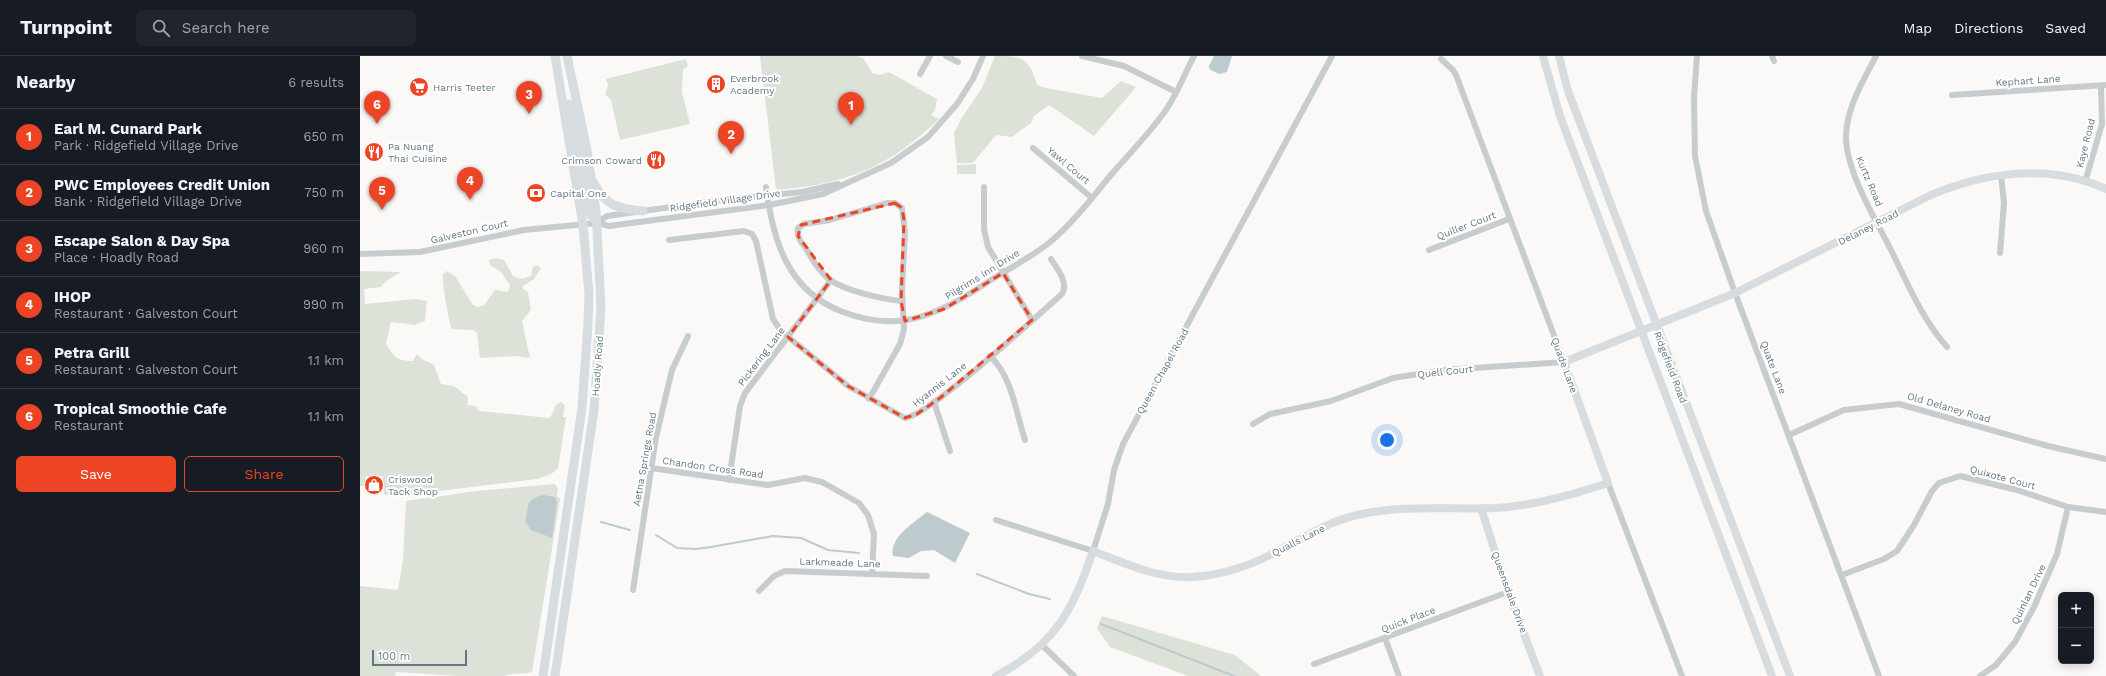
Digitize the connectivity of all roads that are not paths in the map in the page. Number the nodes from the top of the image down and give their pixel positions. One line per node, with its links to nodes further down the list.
1 (566, 56): 21 (main road, Hoadly Road)
2 (930, 56): 16 (street)
3 (946, 56): 15 (street)
4 (983, 56): 23 (street, Ridgefield Village Drive)
5 (1082, 56): 13 (street)
6 (1194, 56): 18 (street, Pilgrims Inn Drive)
7 (1332, 56): 69 (street, Queen Chapel Road)
8 (1543, 56): 49 (street, Ridgefield Road)
9 (1559, 56): 48 (street, Ridgefield Road)
10 (1697, 56): 43 (street, Quate Lane)
11 (1876, 56): 34 (street, Kurtz Road)
12 (555, 58): 33 (main road); 35 (main road, Hoadly Road)
13 (1108, 59): 18 (street)
14 (1441, 59): 32 (street, Quade Lane)
15 (958, 62)
16 (920, 74)
17 (2103, 85): 19 (street, Kephart Lane); 24 (street, Kaye Road)
18 (1176, 92): 29 (street, Pilgrims Inn Drive)
19 (1952, 95)
20 (1033, 148): 29 (street, Yawl Court)
21 (590, 174): 31 (main road); 33 (main road, Hoadly Road)
22 (2001, 175): 24 (street, Delaney Road); 34 (street, Delaney Road); 38 (street)
23 (854, 181): 28 (street, Ridgefield Village Drive); 30 (street, Ridgefield Village Drive)
24 (2085, 182): 27 (street, Delaney Road)
25 (766, 187): 28 (street, Pilgrims Inn Drive)
26 (984, 187): 41 (street)
27 (2106, 189)
28 (768, 195): 30 (street, Pilgrims Inn Drive); 31 (street, Ridgefield Village Drive)
29 (1092, 198): 41 (street, Pilgrims Inn Drive)
30 (769, 205): 33 (street, Ridgefield Village Drive); 44 (street, Pilgrims Inn Drive)
31 (643, 211): 33 (street, Ridgefield Village Drive)
32 (1509, 219): 37 (street, Quiller Court); 54 (street, Quade Lane)
33 (597, 223): 35 (street, Ridgefield Village Drive); 80 (main road, Hoadly Road)
34 (1877, 223): 43 (street, Delaney Road); 52 (street, Kurtz Road)
35 (583, 225): 39 (street, Galveston Court); 79 (main road, Hoadly Road)
36 (670, 240): 51 (street, Hyannis Lane)
37 (1429, 250)
38 (2000, 253)
39 (360, 254)
40 (1051, 259): 46 (street, Hyannis Lane)
41 (1003, 273): 46 (street); 47 (street, Pilgrims Inn Drive)
42 (830, 280): 44 (street, Pickering Lane); 45 (street); 45 (street)
43 (1735, 293): 48 (street, Delaney Road); 58 (street, Quate Lane)
44 (817, 298): 47 (street, Pilgrims Inn Drive); 51 (street, Pickering Lane)
45 (902, 301): 47 (street)
46 (1032, 320): 53 (street, Hyannis Lane)
47 (904, 321): 55 (street)
48 (1656, 325): 49 (street, Delaney Road); 87 (street, Ridgefield Road)
49 (1641, 331): 54 (street, Quell Court); 86 (street, Ridgefield Road)
50 (688, 336): 62 (street, Aetna Springs Road)
51 (788, 337): 55 (street, Hyannis Lane); 63 (street, Pickering Lane)
52 (1947, 347)
53 (990, 356): 56 (street, Hyannis Lane); 59 (street)
54 (1564, 362): 57 (street, Quell Court); 64 (street, Quade Lane)
55 (869, 399): 56 (street, Hyannis Lane)
56 (934, 402): 60 (street)
57 (1253, 424)
58 (1789, 435): 61 (street, Old Delaney Road); 71 (street, Quate Lane)
59 (1025, 440)
60 (950, 451)
61 (2106, 459)
62 (651, 468): 63 (street, Chandon Cross Road); 73 (street, Aetna Springs Road)
63 (729, 480): 70 (street, Chandon Cross Road)
64 (1608, 483): 66 (street, Qualls Lane); 85 (street, Quade Lane)
65 (2068, 507): 67 (street, Quixote Court); 71 (street, Quixote Court); 89 (street, Quinlan Drive)
66 (1481, 508): 69 (street, Qualls Lane); 75 (street, Queensdale Drive)
67 (2106, 512)
68 (996, 520): 69 (street, Qualls Lane)
69 (1093, 551): 77 (street, Queen Chapel Road)
70 (872, 574): 72 (street, Larkmeade Lane); 74 (street, Larkmeade Lane)
71 (1842, 575): 88 (street, Quate Lane)
72 (927, 576)
73 (633, 590)
74 (759, 591)
75 (1508, 592): 76 (street, Quick Place); 84 (street, Queensdale Drive)
76 (1385, 638): 78 (street, Quick Place); 83 (street)
77 (1042, 645): 81 (street, Queen Chapel Road); 82 (street)
78 (1314, 664)
79 (543, 676)
80 (555, 676)
81 (996, 676)
82 (1074, 676)
83 (1399, 676)
84 (1540, 676)
85 (1682, 676)
86 (1772, 676)
87 (1790, 676)
88 (1879, 676)
89 (1980, 676)

